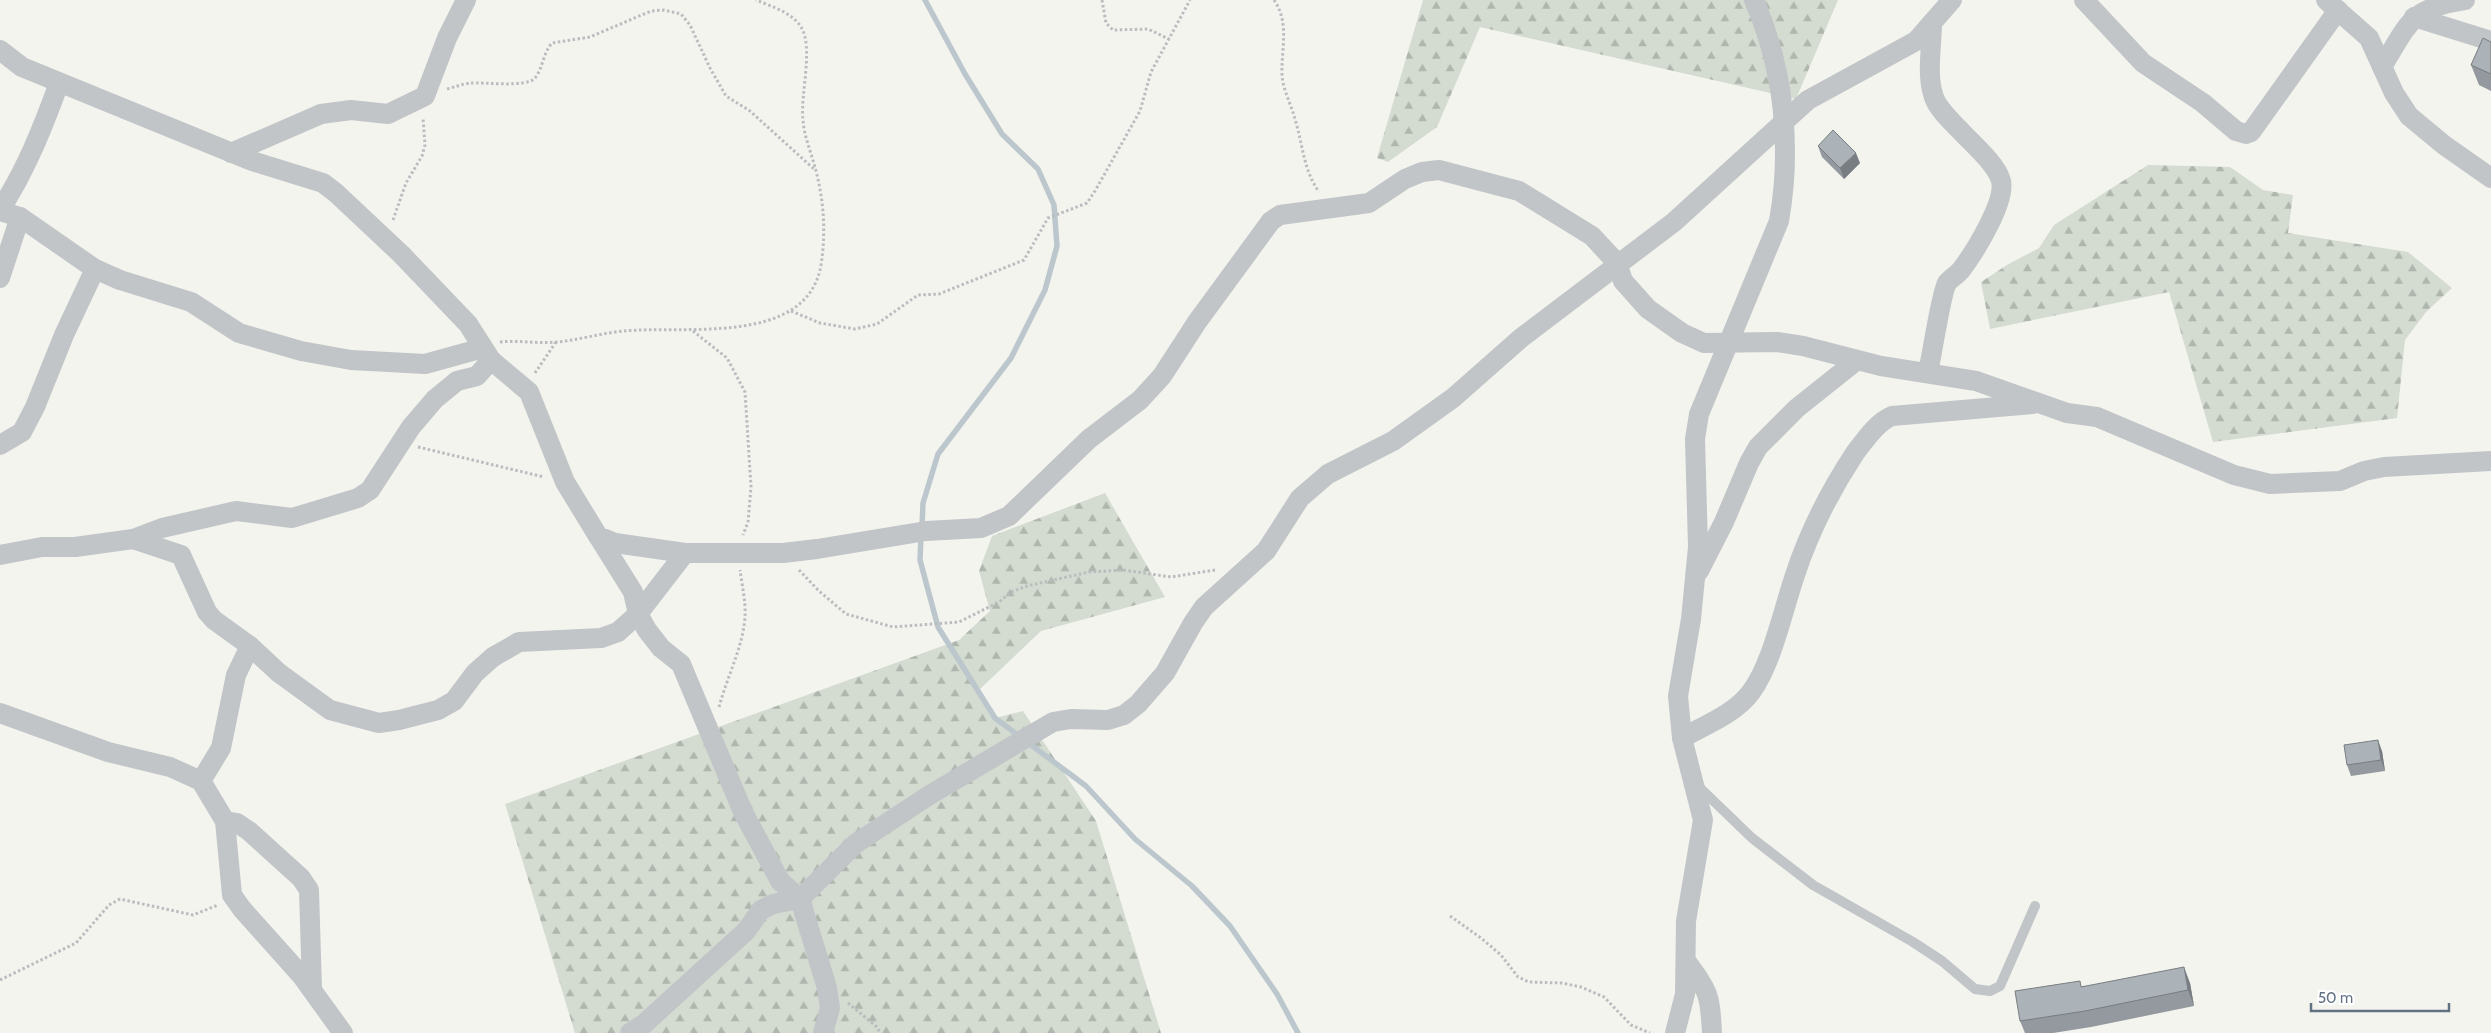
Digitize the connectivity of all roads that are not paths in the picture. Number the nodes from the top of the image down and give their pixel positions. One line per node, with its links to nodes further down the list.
1 (466, 0): 14 (street)
2 (1754, 0): 13 (street)
3 (1952, 0): 8 (street)
4 (2084, 0): 6 (street)
5 (2465, 0): 7 (street)
6 (2332, 5): 11 (street)
7 (2414, 17): 9 (street); 11 (street)
8 (1932, 23): 13 (street); 24 (street)
9 (2491, 42)
10 (0, 50): 12 (street)
11 (2382, 67): 15 (street)
12 (59, 83): 14 (street); 16 (street)
13 (1784, 122): 18 (street); 21 (street)
14 (231, 153): 22 (street)
15 (2491, 178)
16 (0, 210): 17 (street)
17 (20, 218): 19 (street); 20 (street)
18 (1617, 263): 21 (street); 30 (street); 40 (street)
19 (95, 269): 22 (street); 26 (street)
20 (0, 278)
21 (1728, 343): 23 (street); 32 (street)
22 (487, 354): 28 (street); 29 (street)
23 (1856, 361): 24 (street); 32 (street)
24 (1928, 372): 25 (street)
25 (2040, 404): 27 (street); 36 (street)
26 (0, 445)
27 (2491, 461)
28 (598, 536): 30 (street); 33 (street)
29 (133, 539): 31 (street); 34 (street)
30 (686, 553): 33 (street)
31 (0, 555)
32 (1695, 578): 36 (street)
33 (638, 614): 34 (street); 40 (street)
34 (250, 646): 37 (street)
35 (0, 713): 37 (street)
36 (1682, 738): 38 (street)
37 (201, 782): 39 (street)
38 (1693, 782): 41 (lane); 42 (street)
39 (225, 821): 43 (street); 43 (street)
40 (800, 899): 45 (street); 46 (street)
41 (2035, 906)
42 (1686, 961): 47 (street); 48 (street)
43 (312, 989): 44 (street)
44 (343, 1033)
45 (630, 1033)
46 (823, 1033)
47 (1676, 1033)
48 (1712, 1033)

